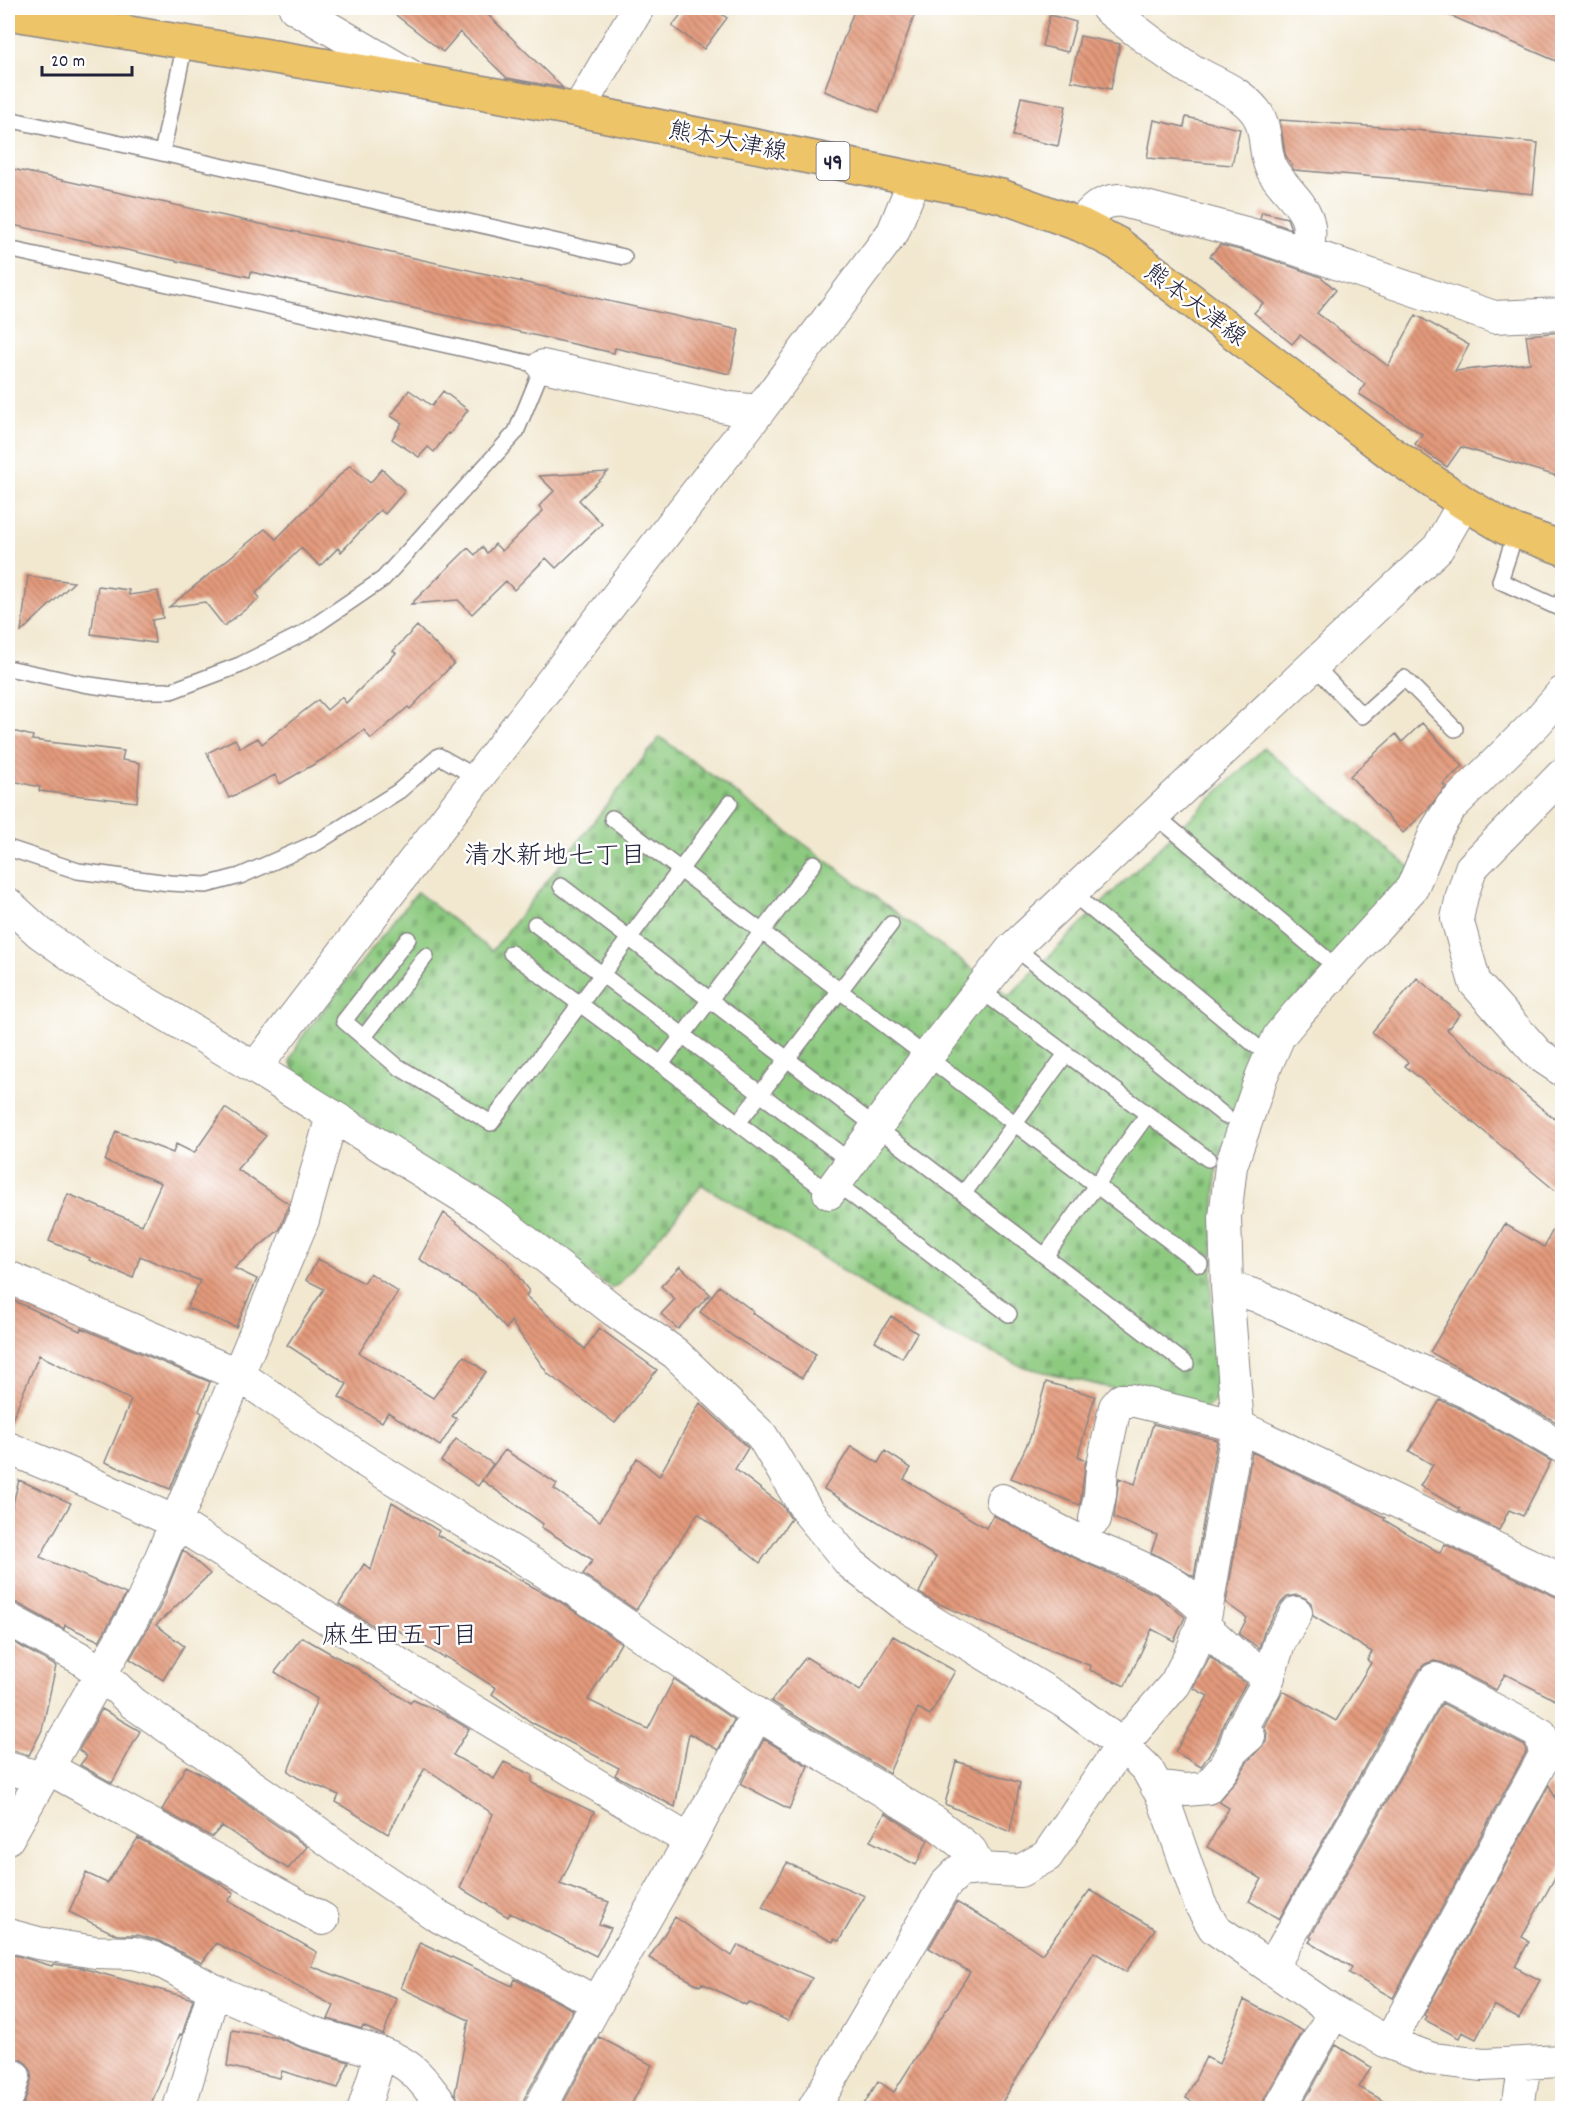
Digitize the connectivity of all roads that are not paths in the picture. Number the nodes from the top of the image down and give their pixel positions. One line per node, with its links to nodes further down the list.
1 (295, 8): 6 (street)
2 (638, 8): 7 (street)
3 (1107, 8): 13 (street)
4 (8, 13): 5 (main road, 熊本大津線 / 49)
5 (185, 43): 6 (main road, 熊本大津線 / 49); 9 (lane)
6 (420, 81): 7 (main road, 熊本大津線 / 49)
7 (578, 110): 10 (main road, 熊本大津線 / 49)
8 (8, 119): 9 (lane)
9 (162, 153): 14 (lane)
10 (915, 178): 11 (main road, 熊本大津線 / 49); 17 (street)
11 (1081, 225): 13 (street); 18 (main road, 熊本大津線 / 49)
12 (8, 249): 16 (lane)
13 (1306, 253): 15 (street)
14 (624, 257)
15 (1563, 314)
16 (543, 366): 17 (street); 23 (lane)
17 (759, 411): 27 (street)
18 (1464, 503): 19 (main road, 熊本大津線 / 49); 22 (street)
19 (1516, 532): 20 (main road, 熊本大津線 / 49); 21 (lane)
20 (1563, 549)
21 (1563, 599)
22 (1314, 665): 25 (lane); 29 (street)
23 (8, 668)
24 (1563, 693): 74 (street)
25 (1455, 729)
26 (1563, 775): 59 (street)
27 (478, 778): 31 (lane); 58 (street)
28 (730, 803): 33 (lane)
29 (1155, 815): 35 (street); 45 (lane)
30 (612, 818): 33 (lane)
31 (8, 848)
32 (814, 863): 39 (lane)
33 (680, 870): 39 (lane); 40 (lane)
34 (561, 886): 40 (lane)
35 (1072, 892): 42 (street); 53 (lane)
36 (8, 904): 58 (street)
37 (535, 924): 46 (lane)
38 (891, 924): 48 (lane)
39 (761, 932): 48 (lane); 49 (lane)
40 (629, 938): 46 (lane); 49 (lane)
41 (408, 939): 52 (lane)
42 (1014, 946): 47 (street); 63 (lane)
43 (511, 953): 50 (lane)
44 (426, 956): 52 (lane)
45 (1324, 957)
46 (602, 975): 50 (lane); 51 (lane)
47 (979, 990): 54 (lane); 55 (street)
48 (839, 992): 55 (lane); 56 (lane)
49 (710, 999): 51 (lane); 56 (lane)
50 (580, 1004): 52 (lane); 57 (lane)
51 (683, 1036): 57 (lane); 60 (lane)
52 (364, 1037)
53 (1256, 1047)
54 (1066, 1054): 61 (lane); 65 (lane)
55 (926, 1058): 65 (lane); 66 (street)
56 (788, 1059): 60 (lane); 66 (lane)
57 (661, 1064): 64 (lane)
58 (255, 1068): 62 (street)
59 (1563, 1070)
60 (761, 1094): 64 (lane); 68 (lane)
61 (1148, 1115): 67 (lane); 69 (lane)
62 (333, 1116): 77 (street); 91 (street)
63 (1225, 1116)
64 (738, 1123): 68 (lane)
65 (1014, 1124): 69 (lane); 70 (lane)
66 (877, 1126): 68 (street); 70 (lane)
67 (1208, 1159)
68 (839, 1179): 75 (lane)
69 (1096, 1186): 71 (lane); 72 (lane)
70 (964, 1193): 71 (lane)
71 (1045, 1256): 76 (lane)
72 (1200, 1264)
73 (8, 1277): 77 (street)
74 (1227, 1287): 78 (street); 79 (street)
75 (1009, 1314)
76 (1186, 1364)
77 (239, 1376): 83 (street); 90 (street)
78 (1238, 1426): 82 (street); 84 (street); 86 (street)
79 (1563, 1447)
80 (8, 1448): 83 (street)
81 (1002, 1500): 86 (street)
82 (1095, 1519)
83 (175, 1522): 88 (street); 96 (street)
84 (1563, 1580)
85 (1296, 1613): 89 (street)
86 (1204, 1618): 89 (street); 91 (street)
87 (8, 1619): 88 (street)
88 (102, 1674): 93 (street); 102 (street)
89 (1269, 1677): 94 (street)
90 (757, 1714): 96 (street); 97 (street)
91 (1122, 1745): 94 (street); 97 (street)
92 (8, 1768): 93 (street)
93 (45, 1773): 95 (street); 98 (street)
94 (1156, 1786): 100 (street)
95 (8, 1838)
96 (690, 1841): 102 (street)
97 (980, 1869): 112 (street)
98 (323, 1919)
99 (8, 1935): 101 (street)
100 (1271, 1969): 103 (street); 104 (street)
101 (214, 1990): 105 (street); 108 (street)
102 (597, 2003): 111 (street)
103 (1334, 2012): 104 (street); 113 (street)
104 (1389, 2043): 107 (street)
105 (381, 2054): 109 (street); 110 (street)
106 (1563, 2061): 107 (street)
107 (1524, 2064): 114 (street)
108 (179, 2109)
109 (364, 2109)
110 (444, 2109)
111 (540, 2109)
112 (814, 2109)
113 (1280, 2109)
114 (1515, 2109)

